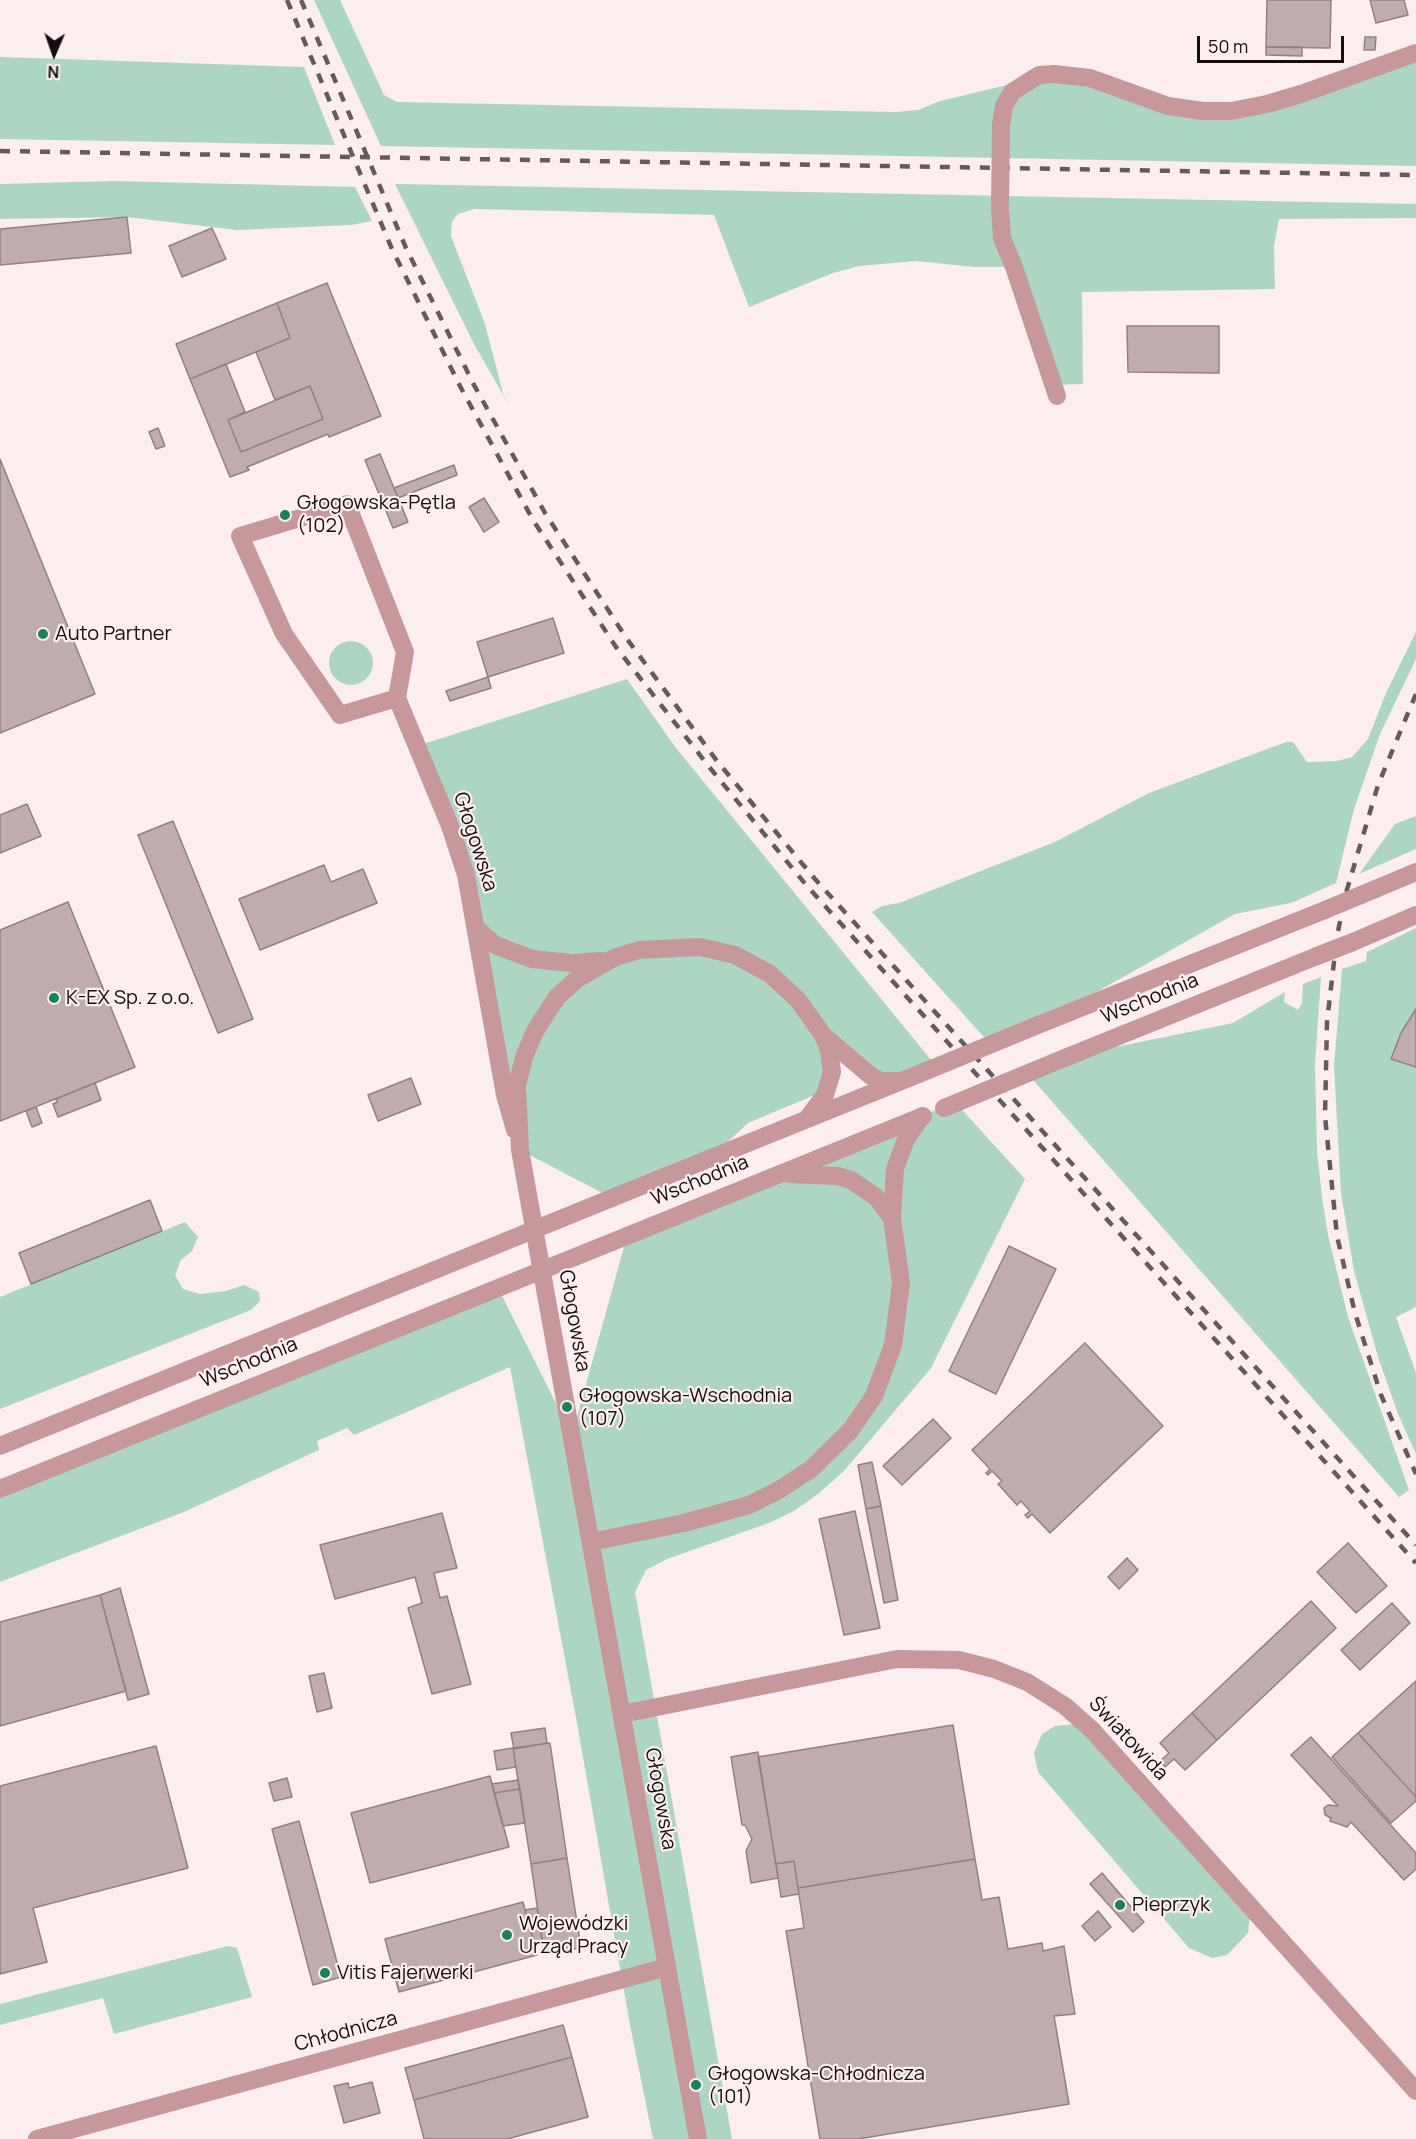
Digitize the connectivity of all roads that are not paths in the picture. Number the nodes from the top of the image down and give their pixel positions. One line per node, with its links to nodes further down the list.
1 (1416, 53): 2 (street, bridge)
2 (1057, 396)
3 (397, 698): 3 (street); 6 (street, Głogowska)
4 (1416, 872): 9 (street, Wschodnia, bridge)
5 (1416, 915): 10 (street, Wschodnia, bridge)
6 (477, 929): 7 (street); 12 (street, Głogowska)
7 (609, 960): 8 (street); 12 (street)
8 (823, 1035): 9 (street); 11 (street)
9 (912, 1077): 11 (street, Wschodnia)
10 (922, 1116): 13 (street, Wschodnia); 14 (street)
11 (807, 1119): 15 (street, Wschodnia, bridge)
12 (520, 1150): 17 (street, Głogowska)
13 (778, 1174): 14 (street); 16 (street, Wschodnia, bridge)
14 (891, 1218): 17 (street)
15 (0, 1446)
16 (0, 1489)
17 (591, 1542): 18 (street, Głogowska)
18 (622, 1714): 19 (street, Głogowska); 20 (street, Światowida)
19 (668, 1967): 21 (street, Chłodnicza); 22 (street, Głogowska)
20 (1416, 2091)
21 (36, 2139)
22 (698, 2139)

